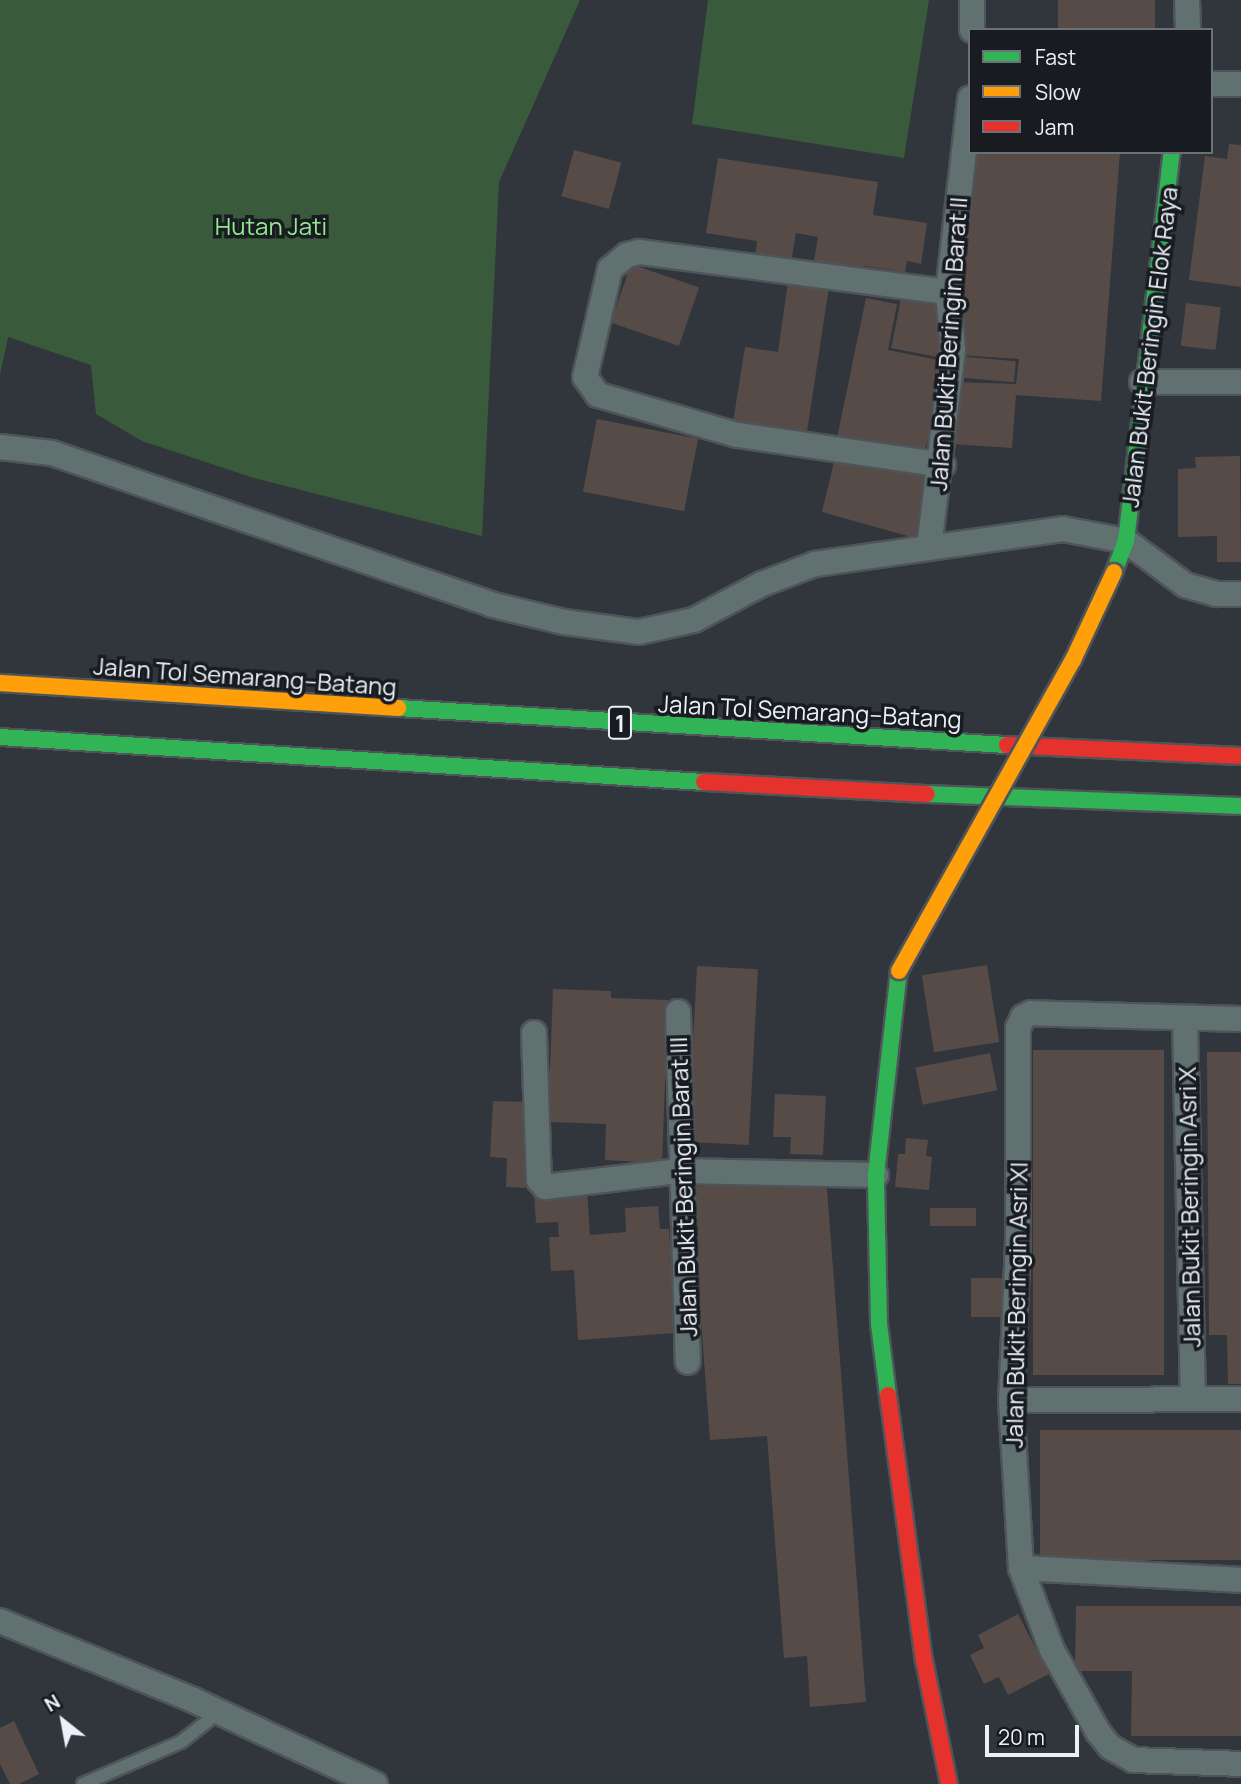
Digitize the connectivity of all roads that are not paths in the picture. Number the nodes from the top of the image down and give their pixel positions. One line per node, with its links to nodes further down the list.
1 (972, 0): 3 (street)
2 (1187, 0): 4 (street)
3 (972, 28)
4 (1188, 28)
5 (1213, 84): 6 (street)
6 (1241, 84)
7 (968, 116): 9 (street, Jalan Bukit Beringin Barat II)
8 (1172, 154): 10 (main road, Jalan Bukit Beringin Elok Raya)
9 (948, 292): 13 (street, Jalan Bukit Beringin Barat II); 13 (street)
10 (1142, 382): 11 (street); 14 (main road, Jalan Bukit Beringin Elok Raya)
11 (1241, 383)
12 (0, 447): 15 (street)
13 (943, 465): 15 (street, Jalan Bukit Beringin Barat II)
14 (1126, 541): 15 (street); 16 (street); 26 (main road, Jalan Bukit Beringin Elok Raya, bridge)
15 (929, 548)
16 (1241, 594)
17 (0, 682): 19 (main road, Jalan Tol Semarang–Batang / 1)
18 (0, 737): 20 (main road, 1)
19 (1241, 756)
20 (1241, 806)
21 (678, 1012): 25 (street, Jalan Bukit Beringin Barat III)
22 (1241, 1018): 23 (street)
23 (1185, 1019): 28 (street, Jalan Bukit Beringin Asri X); 30 (street, Jalan Bukit Beringin Asri XI)
24 (534, 1033): 25 (street)
25 (680, 1171): 26 (street); 27 (street, Jalan Bukit Beringin Barat III)
26 (876, 1175): 38 (main road)
27 (688, 1362)
28 (1193, 1396): 29 (street); 30 (street)
29 (1241, 1399)
30 (1011, 1400): 31 (street, Jalan Bukit Beringin Asri XI)
31 (1021, 1568): 32 (street); 35 (street, Jalan Bukit Beringin Asri XI)
32 (1241, 1580)
33 (0, 1621): 34 (street)
34 (219, 1711): 36 (lane); 37 (street)
35 (1241, 1764)
36 (83, 1784)
37 (375, 1784)
38 (949, 1784)

